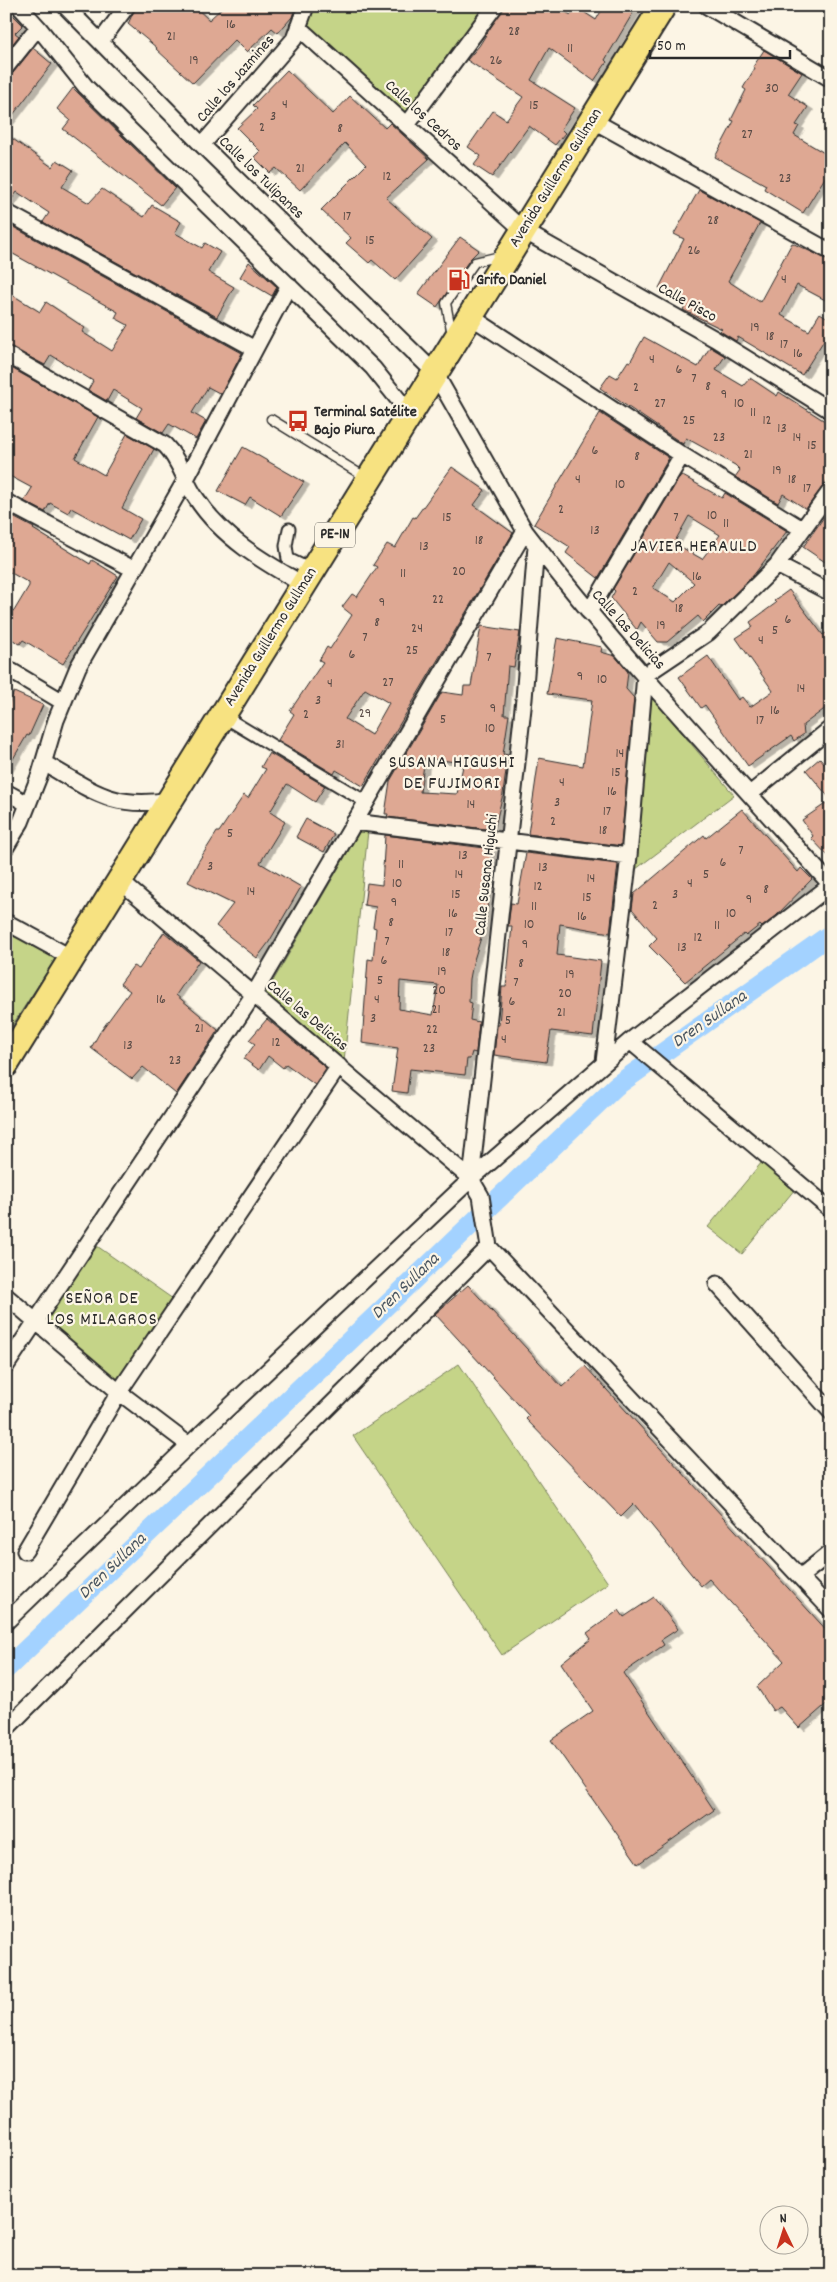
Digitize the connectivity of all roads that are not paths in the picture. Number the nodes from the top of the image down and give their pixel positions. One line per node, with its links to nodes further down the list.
1 (18, 6): 8 (street)
2 (65, 6): 10 (street, Calle los Tulipanes)
3 (127, 6): 10 (street)
4 (306, 6): 9 (street, Calle los Jazmines)
5 (495, 6): 14 (street)
6 (663, 6): 13 (main road, Avenida Guillermo Gullman / PE-1N)
7 (707, 6): 12 (street)
8 (38, 27): 11 (street); 20 (street)
9 (298, 27): 14 (street, Calle los Cedros); 15 (street, Calle los Jazmines)
10 (101, 41): 15 (street, Calle los Tulipanes)
11 (6, 67)
12 (831, 79)
13 (592, 120): 17 (main road, Avenida Guillermo Gullman / PE-1N); 18 (street)
14 (407, 125): 17 (street, Calle los Cedros)
15 (202, 145): 25 (street, Calle los Tulipanes)
16 (6, 212): 23 (street)
17 (524, 231): 19 (main road, Avenida Guillermo Gullman / PE-1N); 26 (street, Calle Pisco)
18 (831, 252)
19 (509, 254): 21 (main road, Avenida Guillermo Gullman / PE-1N); 22 (lane)
20 (289, 285): 23 (street); 27 (street)
21 (470, 316): 22 (main road, Avenida Guillermo Gullman / PE-1N); 29 (street)
22 (453, 344): 25 (main road, Avenida Guillermo Gullman / PE-1N)
23 (254, 349): 30 (street)
24 (6, 354): 30 (street)
25 (435, 374): 27 (main road, Avenida Guillermo Gullman / PE-1N); 36 (street, Calle las Delicias)
26 (831, 411)
27 (410, 414): 31 (main road, Avenida Guillermo Gullman / PE-1N)
28 (271, 419): 31 (lane)
29 (682, 455): 35 (street); 42 (street)
30 (186, 479): 39 (street); 40 (street)
31 (369, 480): 40 (main road, Avenida Guillermo Gullman / PE-1N)
32 (831, 490): 35 (street)
33 (6, 502): 39 (street)
34 (289, 529): 40 (street)
35 (802, 530): 38 (street)
36 (525, 531): 37 (street, Calle las Delicias); 52 (street)
37 (536, 546): 42 (street, Calle las Delicias); 55 (street, Calle Susana Higuchi)
38 (776, 565): 41 (street); 44 (street)
39 (133, 569): 45 (street)
40 (308, 578): 46 (main road, Avenida Guillermo Gullman / PE-1N)
41 (831, 593)
42 (589, 612): 44 (street, Calle las Delicias)
43 (6, 668): 45 (street)
44 (645, 675): 50 (street, Calle las Delicias); 57 (street)
45 (63, 702): 48 (street)
46 (223, 716): 51 (main road, Avenida Guillermo Gullman / PE-1N); 52 (street)
47 (831, 728): 50 (street)
48 (44, 763): 51 (street); 53 (street)
49 (6, 792): 53 (street)
50 (750, 794): 59 (street, Calle las Delicias)
51 (171, 800): 58 (main road, Avenida Guillermo Gullman / PE-1N)
52 (366, 802): 54 (street)
53 (28, 804): 56 (street)
54 (354, 822): 55 (street); 62 (street)
55 (508, 841): 57 (street); 67 (street, Calle Susana Higuchi)
56 (6, 847)
57 (629, 856): 64 (street)
58 (120, 881): 61 (main road, Avenida Guillermo Gullman / PE-1N); 62 (street, Calle las Delicias)
59 (831, 885): 63 (street)
60 (6, 922): 61 (street)
61 (72, 958): 65 (main road, Avenida Guillermo Gullman / PE-1N)
62 (254, 994): 66 (street, Calle las Delicias); 72 (street)
63 (633, 1044): 64 (street); 68 (street)
64 (604, 1062): 67 (street)
65 (6, 1064)
66 (338, 1066): 67 (street, Calle las Delicias); 74 (street)
67 (471, 1179): 69 (street, Calle las Delicias); 76 (street)
68 (831, 1210)
69 (488, 1244): 79 (street); 82 (street)
70 (717, 1284): 75 (street)
71 (6, 1296): 72 (street)
72 (35, 1320): 73 (street); 74 (street)
73 (6, 1366)
74 (119, 1392): 76 (street); 77 (street)
75 (831, 1412)
76 (189, 1445): 81 (street)
77 (25, 1551)
78 (831, 1552): 79 (street)
79 (800, 1577): 80 (street)
80 (831, 1610)
81 (6, 1622)
82 (6, 1729)

